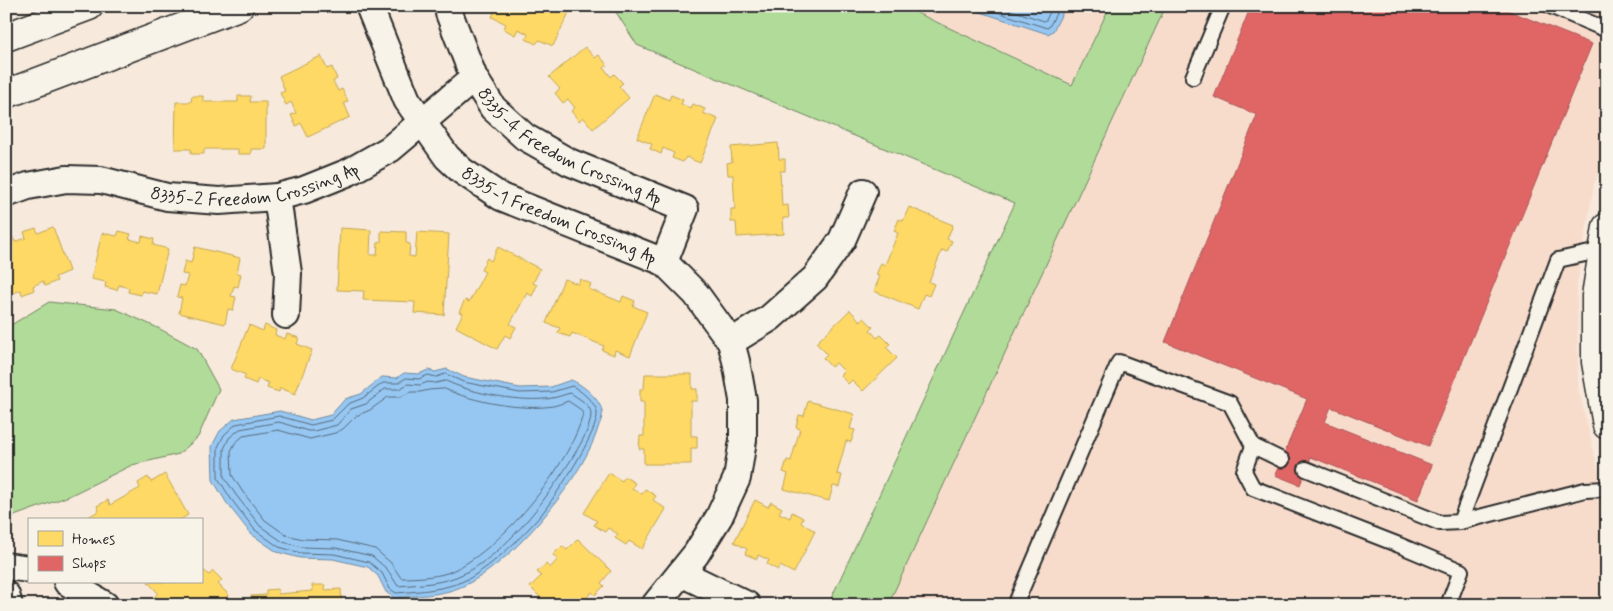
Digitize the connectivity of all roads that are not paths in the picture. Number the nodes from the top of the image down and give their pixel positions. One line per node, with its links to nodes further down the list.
1 (89, 6): 8 (street)
2 (239, 6): 11 (street)
3 (369, 6): 12 (street, 8335-1 Freedom Crossing Ap)
4 (1223, 6): 9 (lane)
5 (1550, 6): 7 (lane)
6 (449, 13): 10 (street, 8335-4 Freedom Crossing Ap)
7 (1607, 30)
8 (6, 37)
9 (1193, 77)
10 (474, 78): 12 (street, 8335-2 Freedom Crossing Ap); 17 (street, 8335-4 Freedom Crossing Ap)
11 (6, 94)
12 (422, 121): 15 (street, 8335-2 Freedom Crossing Ap); 17 (street, 8335-1 Freedom Crossing Ap)
13 (863, 192): 19 (street)
14 (6, 194): 15 (street, 8335-2 Freedom Crossing Ap)
15 (277, 197): 18 (street)
16 (1605, 243): 20 (street); 25 (lane)
17 (664, 262): 19 (street, 8335-1 Freedom Crossing Ap)
18 (286, 315)
19 (731, 342): 28 (street, 8335-1 Freedom Crossing Ap)
20 (1607, 425)
21 (1253, 446): 22 (lane); 35 (lane); 36 (lane)
22 (1282, 460)
23 (1306, 470): 25 (lane)
24 (1607, 489): 25 (lane)
25 (1460, 522)
26 (6, 566): 27 (street)
27 (28, 570)
28 (681, 573): 33 (street, 8335-1 Freedom Crossing Ap); 34 (street)
29 (70, 584): 32 (street)
30 (6, 595): 31 (street)
31 (9, 605)
32 (105, 605)
33 (655, 605)
34 (747, 605)
35 (1015, 605)
36 (1448, 605)

